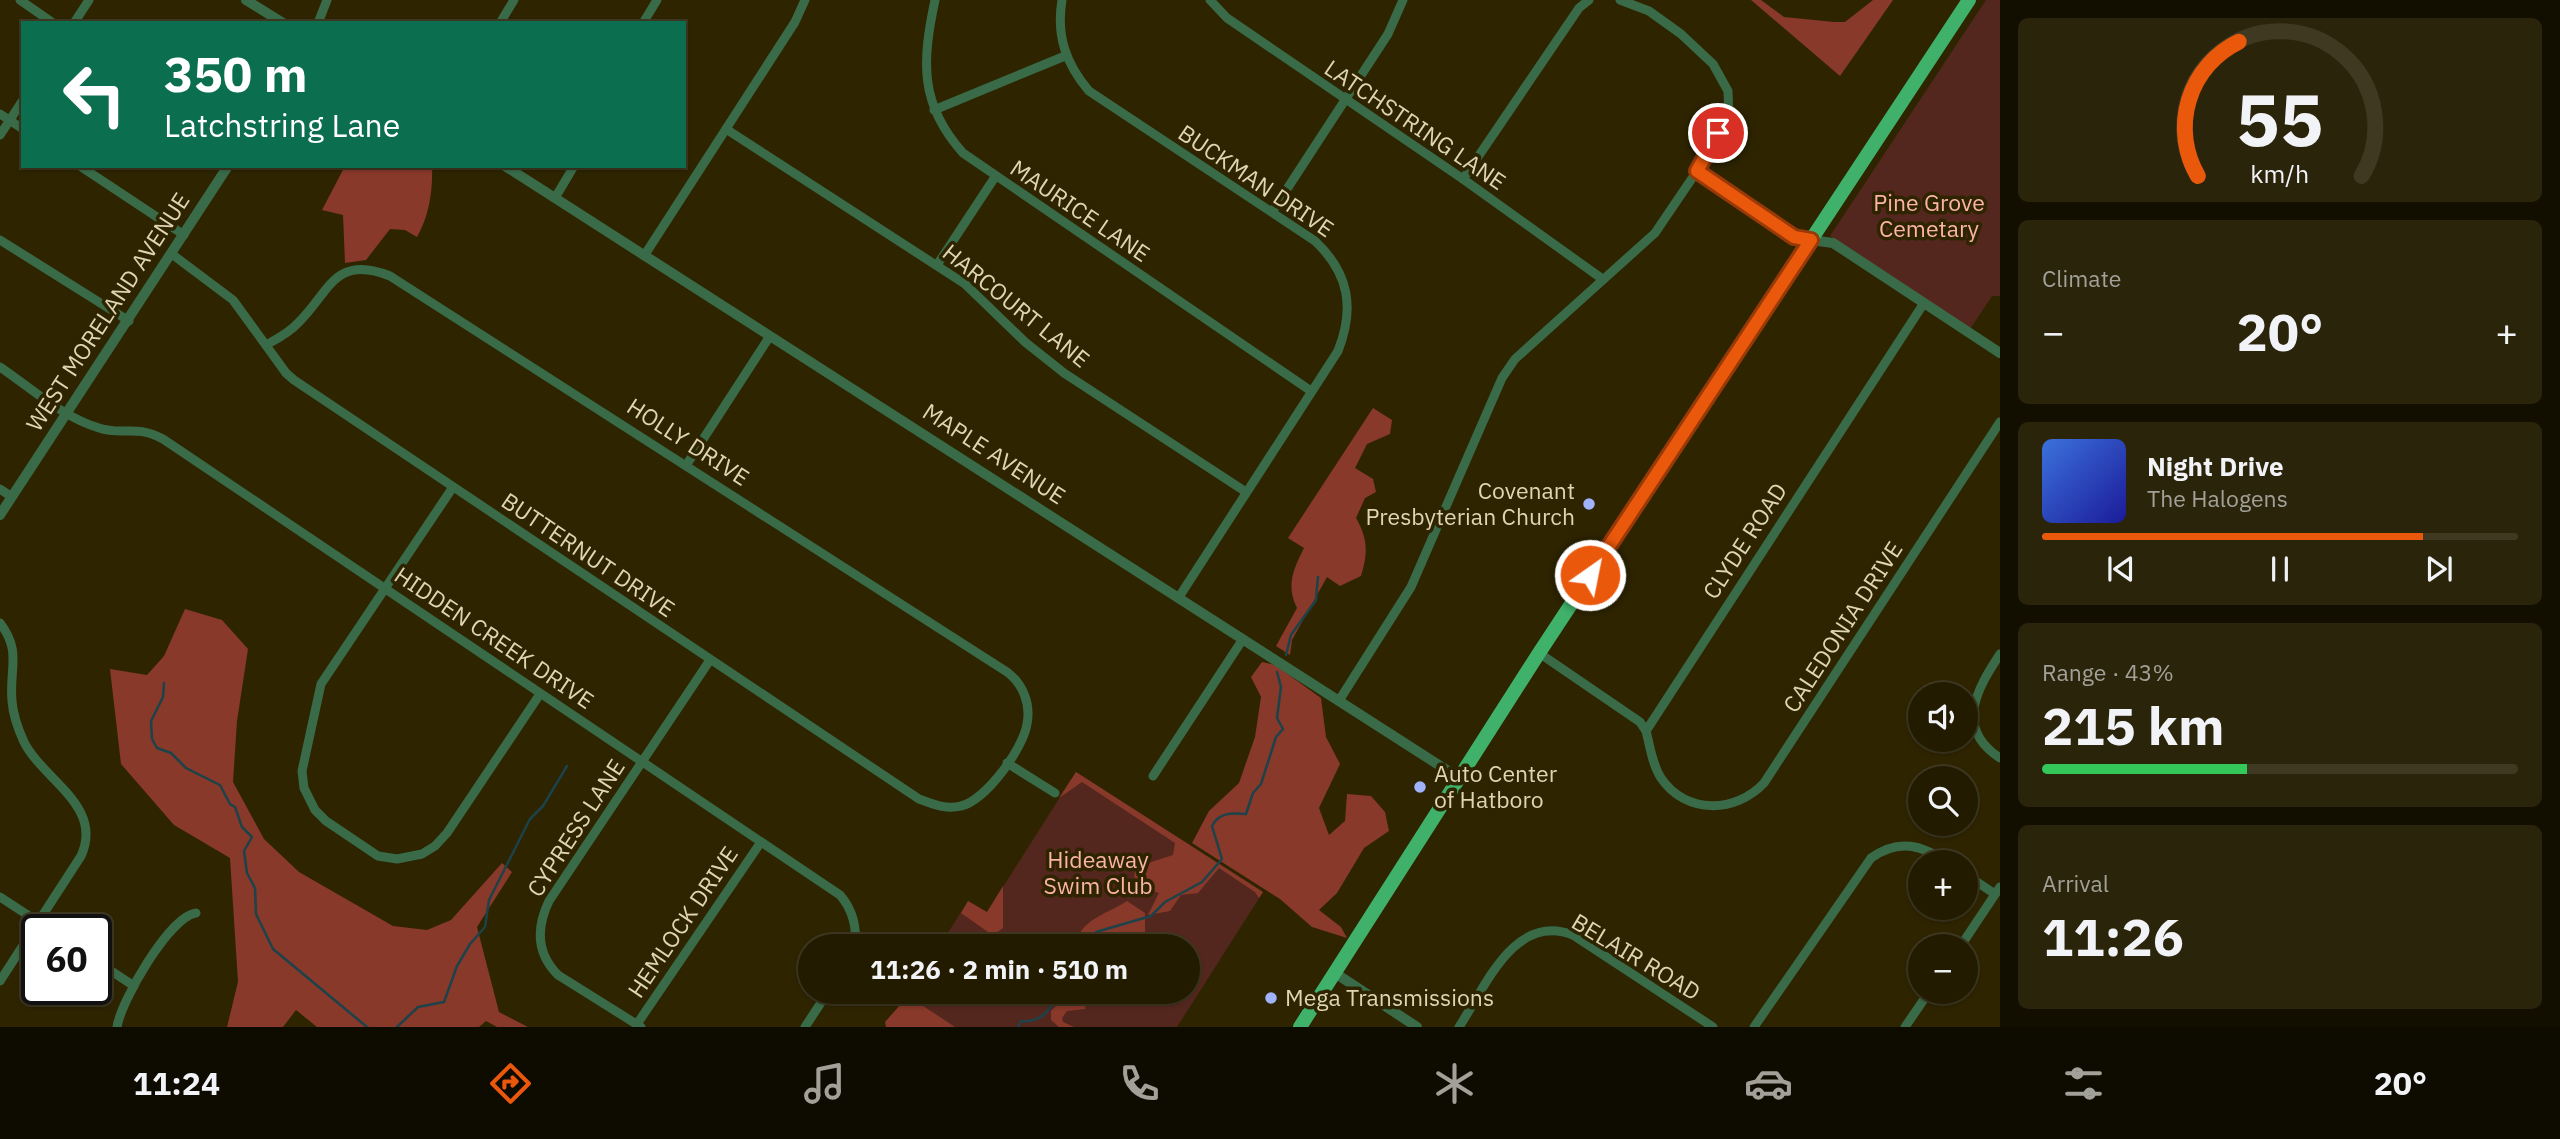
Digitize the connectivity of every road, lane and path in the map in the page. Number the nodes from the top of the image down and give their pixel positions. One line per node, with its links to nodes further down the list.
1 (20, 0): 15 (street)
2 (89, 0): 16 (street)
3 (246, 0): 17 (street)
4 (327, 0): 18 (street)
5 (514, 0): 19 (street)
6 (657, 0): 20 (street)
7 (805, 0): 28 (street)
8 (935, 0): 24 (street, MAURICE LANE)
9 (1062, 0): 21 (street, BUCKMAN DRIVE)
10 (1210, 0): 22 (street, LATCHSTRING LANE)
11 (1403, 0): 22 (street)
12 (1589, 0): 36 (street)
13 (1620, 0): 34 (street)
14 (1962, 3): 41 (main road)
15 (49, 21)
16 (75, 21)
17 (280, 21)
18 (319, 21)
19 (501, 21)
20 (644, 21)
21 (1065, 56): 24 (street); 38 (street, BUCKMAN DRIVE)
22 (1344, 100): 36 (street, LATCHSTRING LANE); 38 (street)
23 (21, 103): 26 (street)
24 (934, 110): 35 (street, MAURICE LANE)
25 (0, 114): 26 (street)
26 (10, 120): 27 (street); 29 (street)
27 (21, 128)
28 (726, 128): 43 (street); 44 (street, HARCOURT LANE)
29 (0, 135)
30 (83, 168): 39 (street)
31 (227, 168): 39 (street, WEST MORELAND AVENUE)
32 (508, 168): 37 (street, MAPLE AVENUE)
33 (573, 168): 37 (street)
34 (1697, 171): 41 (street); 45 (street)
35 (995, 177): 44 (street); 52 (street, MAURICE LANE)
36 (1463, 179): 45 (street, LATCHSTRING LANE)
37 (555, 198): 43 (street, MAPLE AVENUE)
38 (1272, 212): 52 (street, BUCKMAN DRIVE)
39 (184, 235): 42 (street, WEST MORELAND AVENUE)
40 (0, 240): 47 (street)
41 (1811, 240): 46 (street); 65 (main road)
42 (173, 255): 47 (street, WEST MORELAND AVENUE); 49 (street, BUTTERNUT DRIVE)
43 (644, 256): 48 (street, MAPLE AVENUE)
44 (937, 265): 58 (street, HARCOURT LANE)
45 (1601, 278): 71 (street)
46 (1924, 303): 50 (street); 72 (street, CLYDE ROAD)
47 (129, 321): 53 (street, WEST MORELAND AVENUE)
48 (770, 336): 55 (street); 62 (street, MAPLE AVENUE)
49 (266, 345): 55 (street, HOLLY DRIVE); 56 (street, BUTTERNUT DRIVE)
50 (2000, 353)
51 (0, 367): 53 (street, HIDDEN CREEK DRIVE)
52 (1311, 391): 58 (street, BUCKMAN DRIVE)
53 (68, 414): 59 (street, WEST MORELAND AVENUE); 61 (street, HIDDEN CREEK DRIVE)
54 (2000, 422): 72 (street, CALEDONIA DRIVE)
55 (687, 464): 75 (street, HOLLY DRIVE)
56 (453, 487): 61 (street); 67 (street, BUTTERNUT DRIVE)
57 (0, 489): 59 (street)
58 (1246, 492): 62 (street, BUCKMAN DRIVE)
59 (12, 497): 60 (street, WEST MORELAND AVENUE)
60 (0, 515)
61 (384, 587): 70 (street, HIDDEN CREEK DRIVE); 70 (street)
62 (1179, 597): 64 (street, MAPLE AVENUE)
63 (0, 623): 68 (street)
64 (1243, 639): 71 (street, MAPLE AVENUE); 76 (street)
65 (1539, 653): 72 (street); 77 (main road)
66 (2000, 654): 73 (street)
67 (710, 660): 74 (street, CYPRESS LANE); 75 (street, BUTTERNUT DRIVE)
68 (12, 687): 69 (street); 86 (street)
69 (0, 688)
70 (540, 694): 74 (street, HIDDEN CREEK DRIVE)
71 (1340, 699): 77 (street, MAPLE AVENUE)
72 (1646, 731)
73 (2000, 758)
74 (643, 761): 79 (street, HIDDEN CREEK DRIVE); 96 (street, CYPRESS LANE)
75 (1007, 763): 78 (street)
76 (1153, 776)
77 (1459, 778): 91 (main road)
78 (1055, 793)
79 (761, 842): 87 (street, HIDDEN CREEK DRIVE); 96 (street, HEMLOCK DRIVE)
80 (1929, 850): 103 (street)
81 (1978, 881): 82 (street)
82 (1998, 891): 88 (street)
83 (0, 897): 85 (street)
84 (196, 913): 93 (street)
85 (26, 914)
86 (43, 914)
87 (854, 934)
88 (1969, 934)
89 (21, 948): 92 (street)
90 (112, 972): 93 (street)
91 (1335, 973): 99 (main road); 100 (street)
92 (0, 981)
93 (134, 986): 97 (street)
94 (820, 1004): 98 (street)
95 (1921, 1004): 104 (street)
96 (639, 1026)
97 (117, 1027)
98 (805, 1027)
99 (1300, 1027)
100 (1417, 1027)
101 (1459, 1027): 102 (street, BELAIR ROAD)
102 (1713, 1027)
103 (1754, 1027)
104 (1905, 1027)

